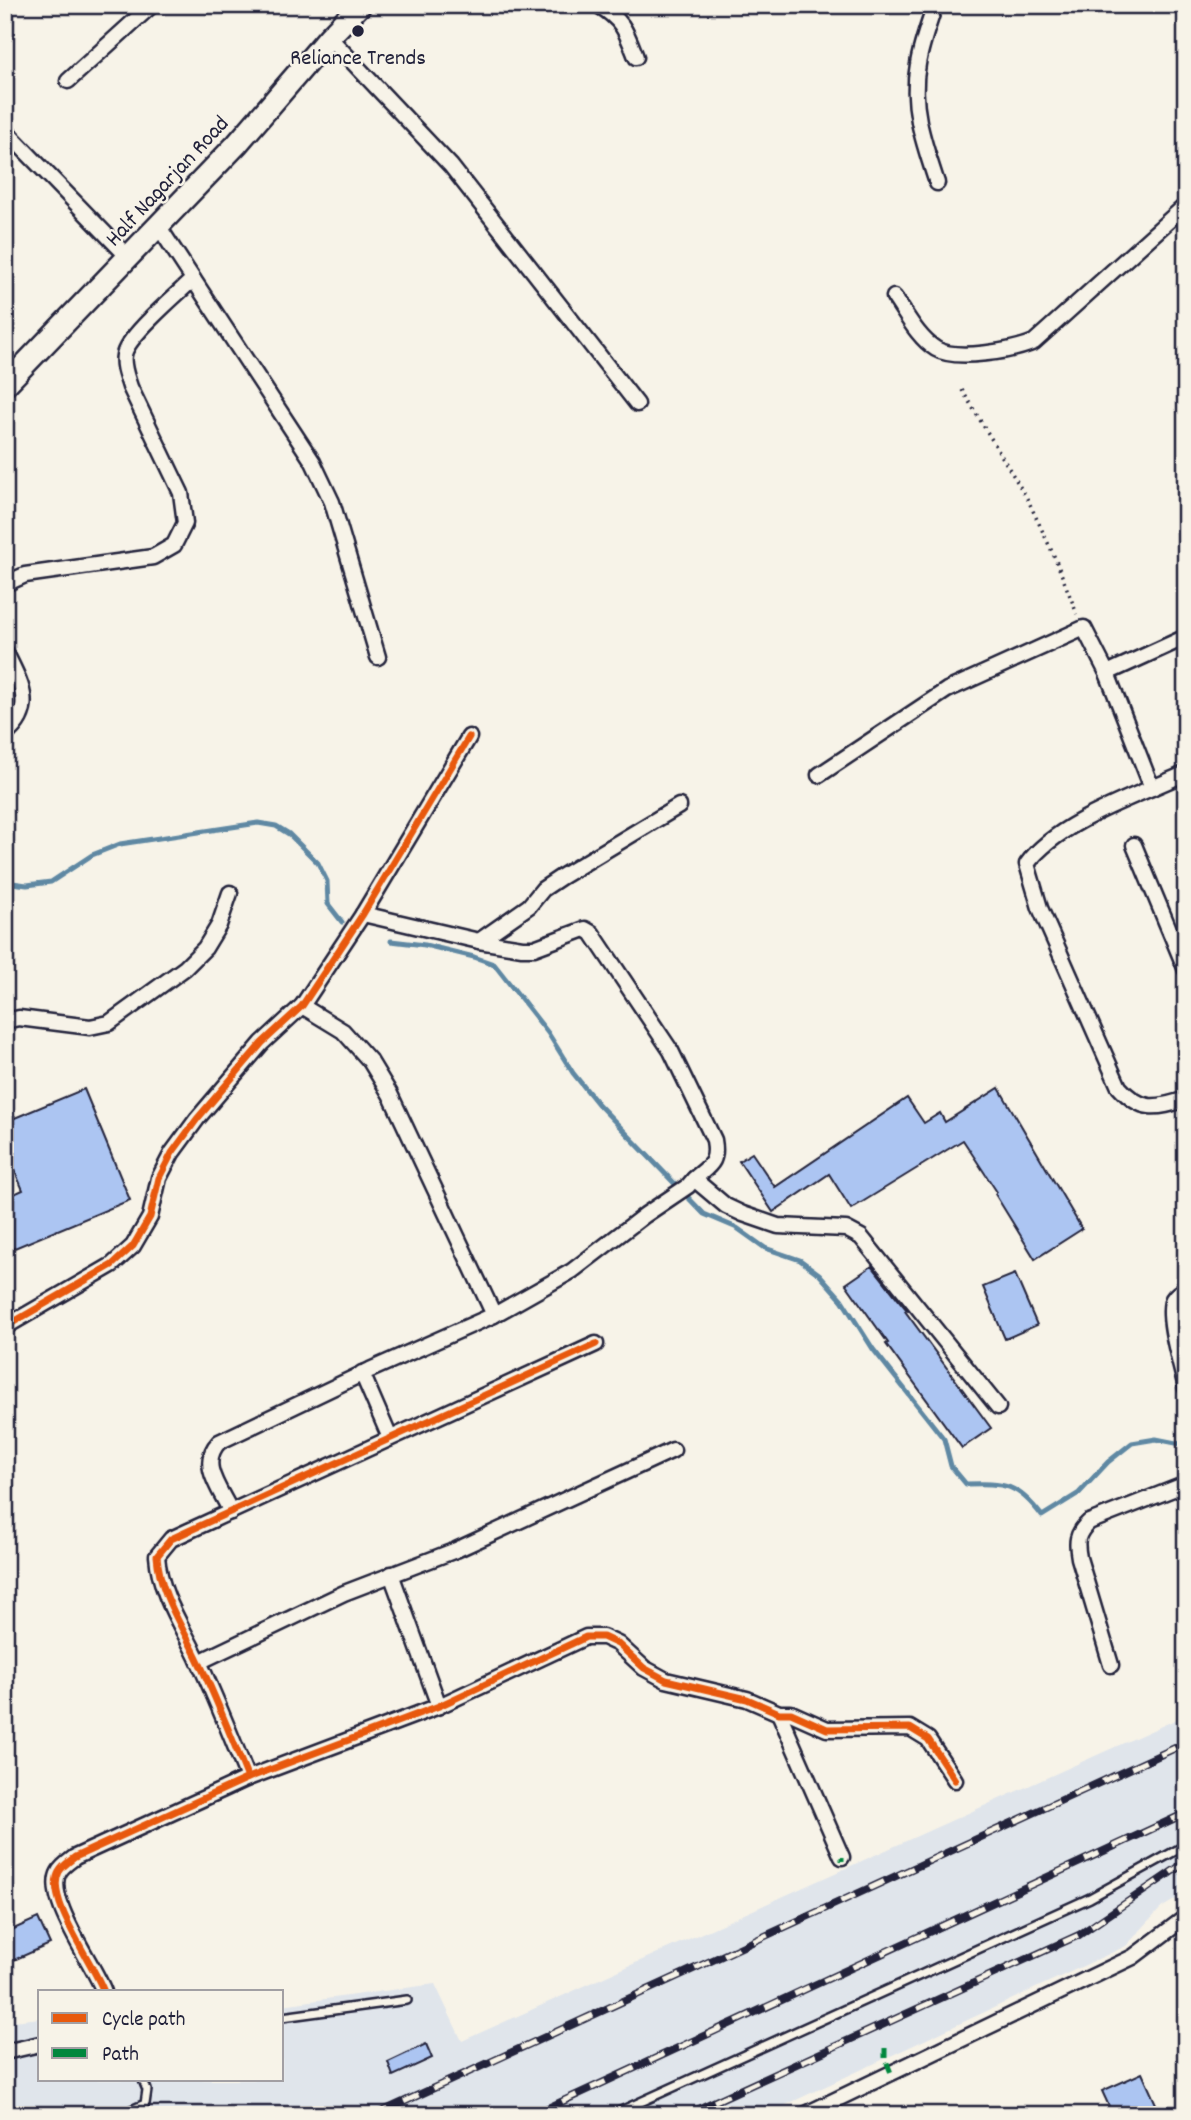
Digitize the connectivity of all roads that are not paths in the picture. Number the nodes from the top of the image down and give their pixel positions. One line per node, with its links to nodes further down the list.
1 (152, 5): 7 (street)
2 (360, 5): 5 (main road, Half Nagarjan Road)
3 (598, 5): 6 (street)
4 (935, 5): 9 (street)
5 (329, 37): 11 (main road, Half Nagarjan Road); 16 (street)
6 (636, 57)
7 (68, 81)
8 (5, 130): 12 (street)
9 (937, 183)
10 (1186, 205): 14 (street)
11 (159, 227): 12 (main road, Half Nagarjan Road); 13 (street)
12 (129, 258): 15 (main road, Half Nagarjan Road)
13 (193, 279): 17 (street); 20 (street)
14 (894, 297)
15 (5, 385)
16 (637, 404)
17 (5, 584)
18 (1186, 637): 21 (street)
19 (5, 651): 22 (street)
20 (378, 657)
21 (1107, 673): 25 (street); 26 (street)
22 (5, 734)
23 (469, 737): 30 (street)
24 (1186, 773): 26 (street)
25 (819, 775)
26 (1152, 789): 35 (street)
27 (679, 806): 31 (street)
28 (1134, 845): 32 (street)
29 (230, 893): 34 (street)
30 (363, 914): 31 (street); 33 (street)
31 (479, 941): 36 (street)
32 (1186, 970)
33 (302, 1006): 38 (street); 39 (street)
34 (5, 1021)
35 (1186, 1099)
36 (691, 1183): 38 (street); 43 (street)
37 (1186, 1289): 42 (street)
38 (494, 1315): 41 (street)
39 (5, 1327)
40 (596, 1343): 44 (street)
41 (362, 1373): 44 (street); 47 (street)
42 (1186, 1388)
43 (998, 1407)
44 (390, 1438): 47 (street)
45 (673, 1450): 48 (street)
46 (1186, 1484): 50 (street)
47 (231, 1512): 49 (street)
48 (391, 1574): 49 (street); 51 (street)
49 (199, 1662): 53 (street)
50 (1111, 1665)
51 (439, 1706): 52 (street); 53 (street)
52 (779, 1713): 54 (street); 56 (street)
53 (248, 1778): 58 (street)
54 (955, 1780)
55 (1186, 1845): 65 (lane)
56 (842, 1857)
57 (1186, 1917): 66 (street)
58 (103, 1990)
59 (407, 2000): 60 (lane)
60 (284, 2017)
61 (38, 2044): 62 (street)
62 (5, 2052)
63 (144, 2082): 64 (lane)
64 (120, 2115)
65 (612, 2115)
66 (804, 2115)

